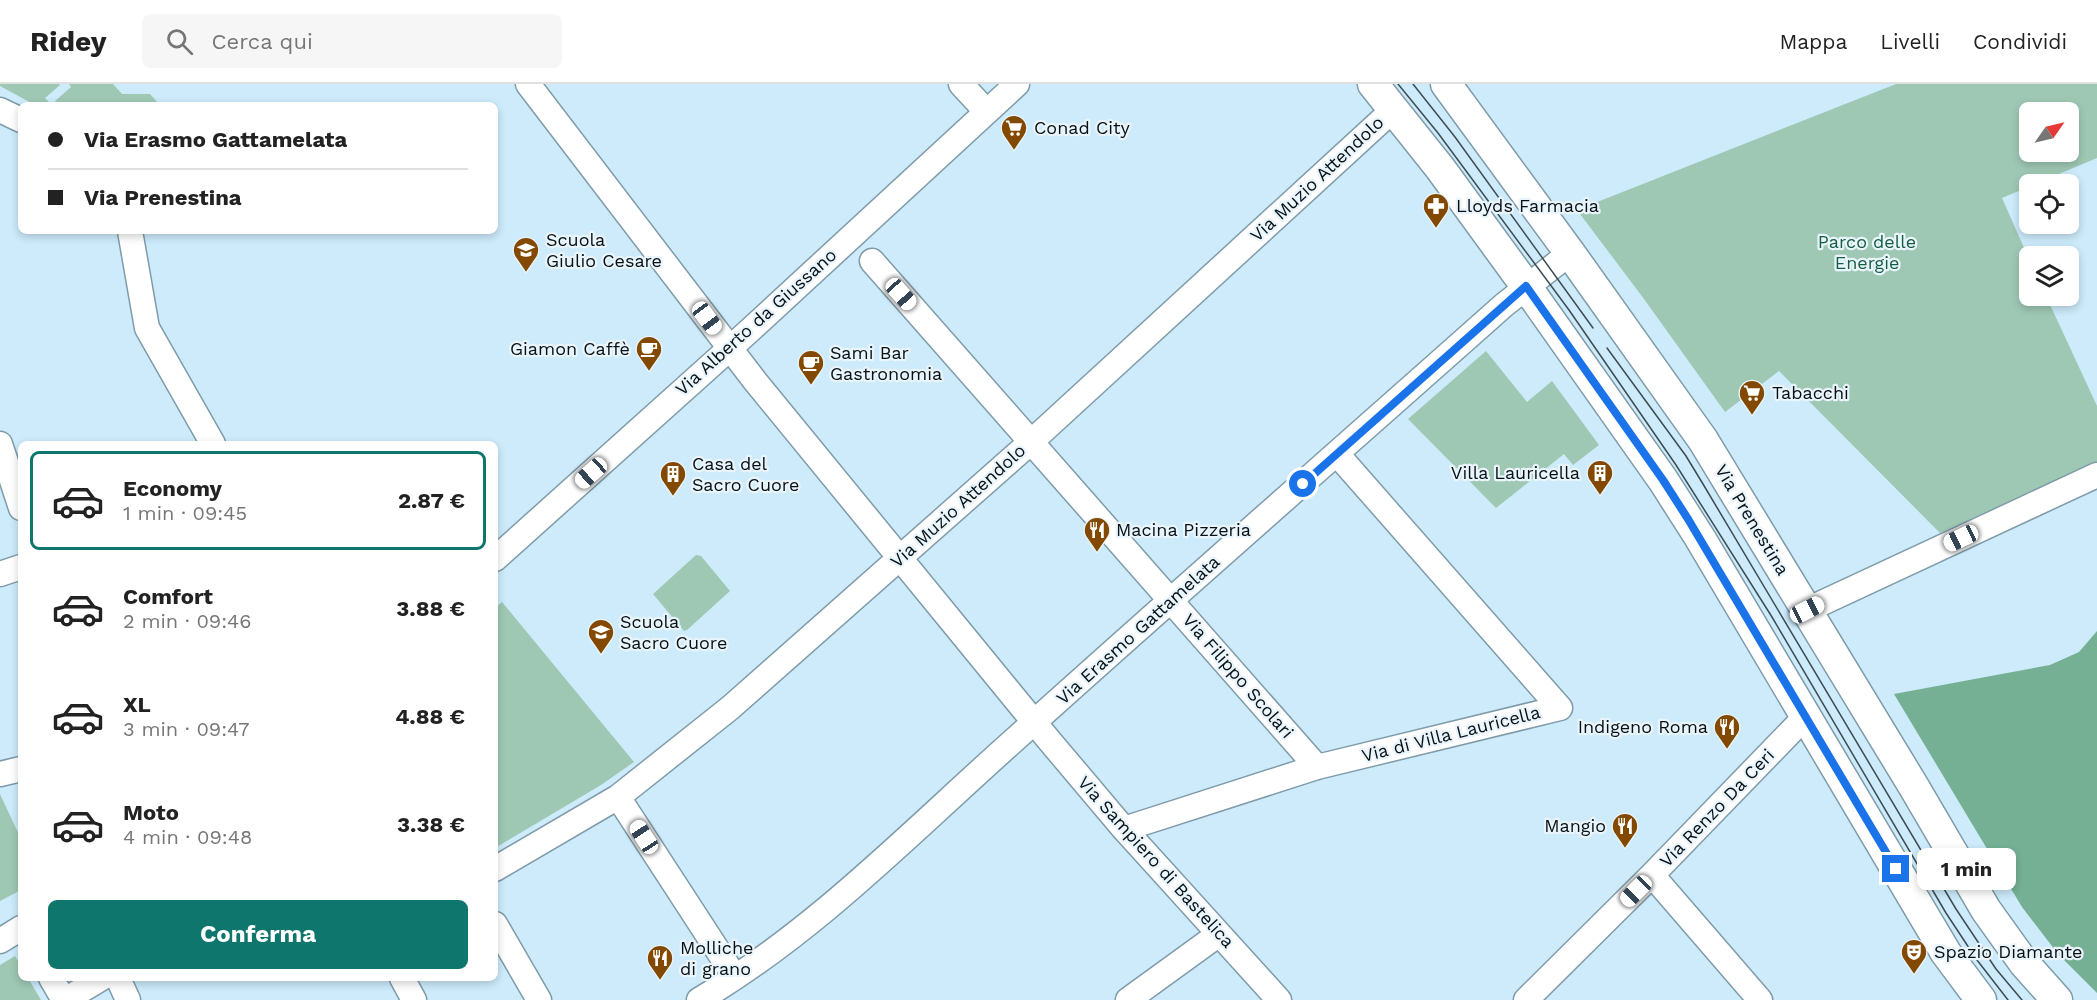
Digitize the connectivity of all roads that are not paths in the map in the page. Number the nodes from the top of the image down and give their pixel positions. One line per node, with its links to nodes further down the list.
1 (528, 84): 14 (street, Via Sampiero di Bastelica)
2 (961, 84): 8 (street)
3 (1017, 84): 8 (street, Via Alberto da Giussano)
4 (1373, 84): 6 (main road)
5 (1446, 84): 11 (main road, Via Prenestina)
6 (1394, 109): 13 (main road); 16 (street, Via Muzio Attendolo)
7 (0, 110): 9 (street)
8 (986, 111): 14 (street, Via Alberto da Giussano)
9 (18, 119)
10 (131, 234): 15 (street)
11 (1570, 253): 13 (street, Via Erasmo Gattamelata); 26 (main road, Via Prenestina)
12 (872, 261): 16 (street, Via Filippo Scolari)
13 (1526, 286): 18 (street, Via Erasmo Gattamelata); 27 (main road)
14 (730, 348): 21 (street, Via Alberto da Giussano); 22 (street, Via Sampiero di Bastelica)
15 (211, 441)
16 (1032, 441): 22 (street, Via Muzio Attendolo); 25 (street, Via Filippo Scolari)
17 (0, 444): 20 (street)
18 (1337, 454): 25 (street, Via Erasmo Gattamelata); 29 (street, Via di Villa Lauricella)
19 (2097, 475): 26 (street)
20 (18, 499)
21 (498, 556)
22 (901, 558): 28 (street, Via Sampiero di Bastelica); 32 (street, Via Muzio Attendolo)
23 (18, 568): 24 (street)
24 (0, 574)
25 (1172, 600): 28 (street, Via Erasmo Gattamelata); 29 (street, Via Filippo Scolari)
26 (1807, 610): 55 (main road, Via Prenestina)
27 (1806, 716): 35 (street, Via Renzo Da Ceri); 54 (main road)
28 (1034, 722): 33 (street, Via Sampiero di Bastelica); 40 (street, Via Erasmo Gattamelata)
29 (1317, 767): 33 (street, Via di Villa Lauricella)
30 (18, 770): 31 (street)
31 (0, 774)
32 (618, 797): 34 (street, Via Muzio Attendolo); 40 (street)
33 (1124, 829): 38 (street, Via Sampiero di Bastelica)
34 (498, 867)
35 (1652, 875): 52 (street, Via Renzo Da Ceri); 53 (street)
36 (498, 929): 48 (street)
37 (18, 930): 39 (street)
38 (1219, 934): 50 (street); 51 (street, Via Sampiero di Bastelica)
39 (0, 941)
40 (735, 977): 49 (street, Via Erasmo Gattamelata)
41 (53, 981): 45 (street)
42 (97, 981): 45 (street)
43 (119, 981): 46 (street)
44 (404, 981): 47 (street)
45 (65, 1000)
46 (128, 1000)
47 (414, 1000)
48 (539, 1000)
49 (699, 1000)
50 (1128, 1000)
51 (1280, 1000)
52 (1527, 1000)
53 (1760, 1000)
54 (1981, 1000)
55 (2056, 1000)

